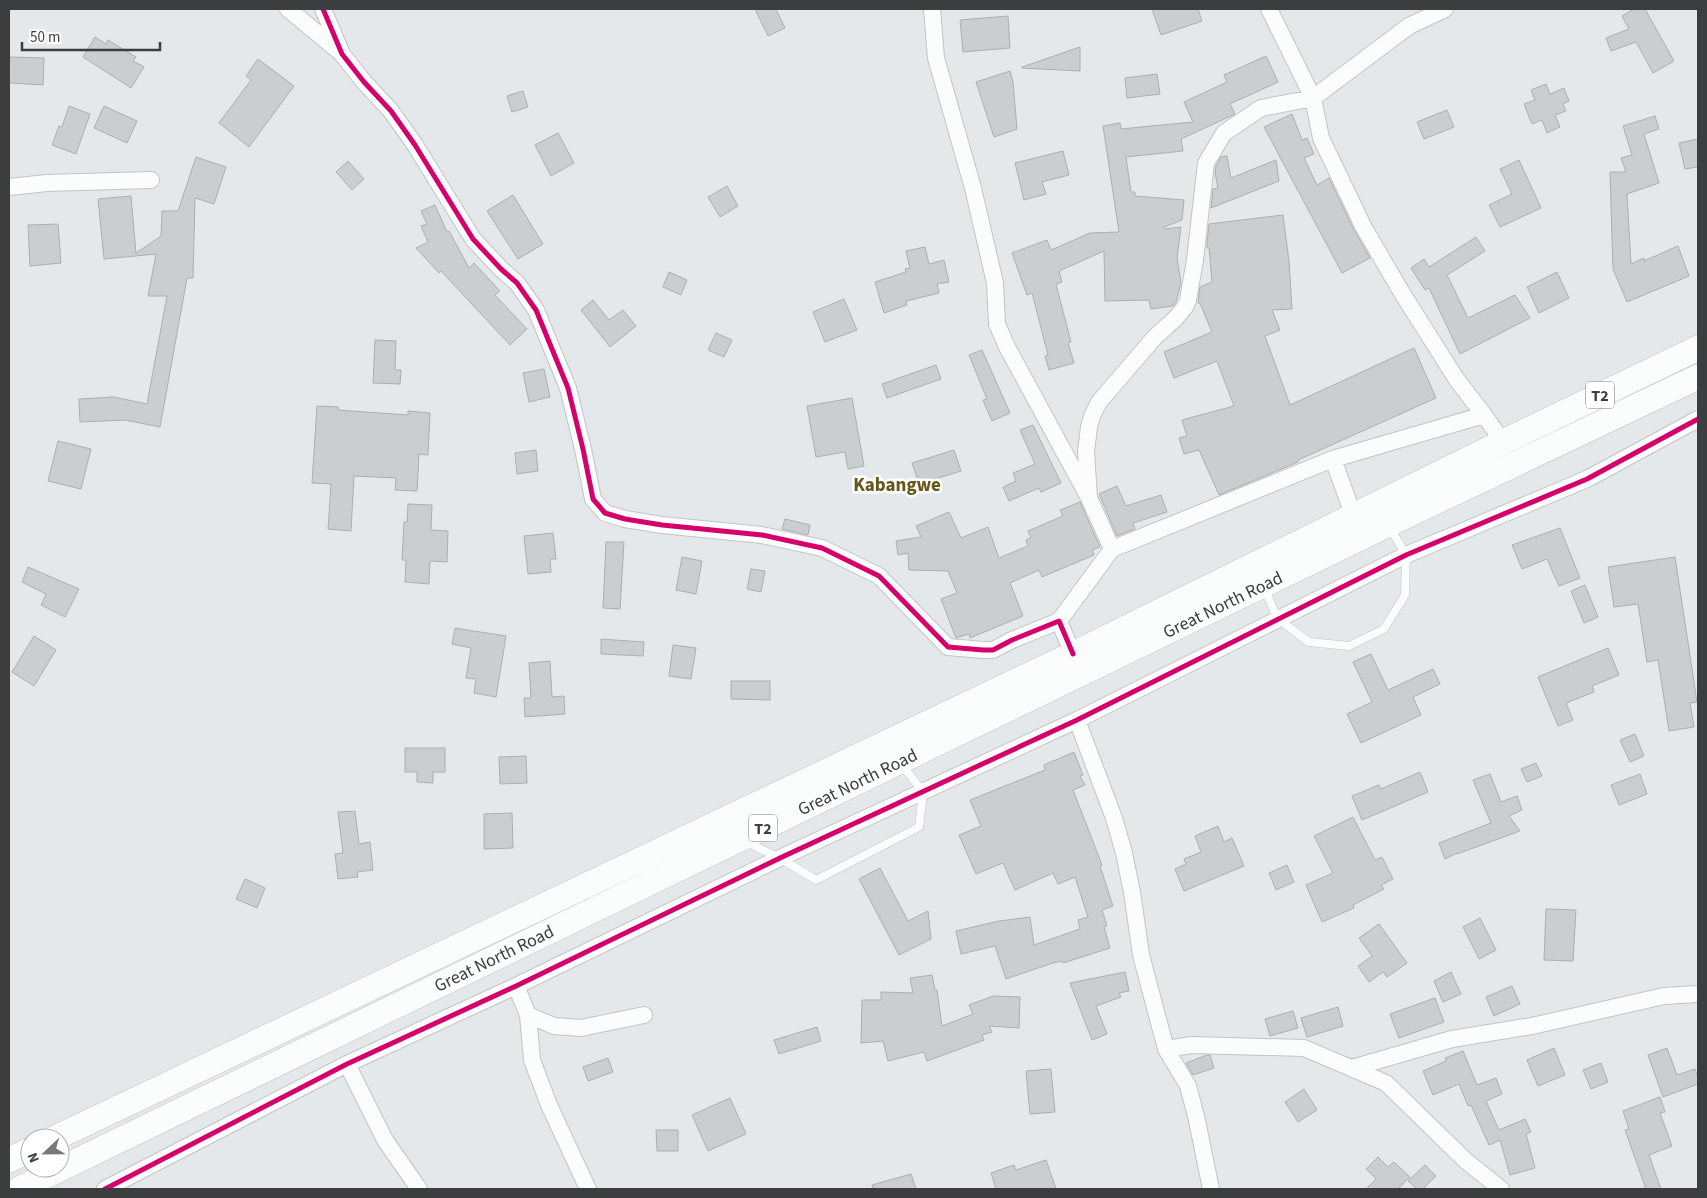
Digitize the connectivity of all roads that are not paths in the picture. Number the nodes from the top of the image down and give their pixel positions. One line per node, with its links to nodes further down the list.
1 (288, 9): 6 (street)
2 (323, 9): 6 (street)
3 (932, 9): 16 (street)
4 (1269, 9): 7 (street)
5 (1444, 9): 7 (street)
6 (342, 54): 23 (street)
7 (1313, 98): 12 (street); 16 (street)
8 (151, 180): 9 (street)
9 (9, 187)
10 (1698, 348): 14 (main road, Great North Road / T2)
11 (1698, 377): 18 (main road, Great North Road / T2)
12 (1484, 415): 14 (street); 15 (street)
13 (1698, 419): 20 (street)
14 (1503, 442): 17 (main road, Great North Road / T2)
15 (1333, 459): 17 (street); 19 (street)
16 (1089, 498): 19 (street)
17 (1354, 517): 24 (main road, Great North Road / T2)
18 (1388, 524): 20 (lane); 21 (main road, Great North Road / T2)
19 (1112, 549): 23 (street)
20 (1406, 555): 22 (street); 22 (lane)
21 (1264, 586): 22 (lane); 26 (main road, Great North Road / T2)
22 (1277, 618): 25 (street)
23 (1059, 621): 24 (street)
24 (1073, 654): 37 (main road, Great North Road / T2)
25 (1077, 720): 27 (street); 34 (street)
26 (899, 762): 27 (lane); 28 (main road, Great North Road / T2)
27 (922, 792): 29 (street); 29 (lane)
28 (740, 840): 29 (lane); 38 (main road, Great North Road / T2)
29 (780, 858): 30 (street)
30 (516, 986): 33 (street); 35 (street)
31 (1698, 994): 36 (street)
32 (644, 1014): 33 (street)
33 (528, 1015): 41 (street)
34 (1166, 1049): 36 (street); 42 (street)
35 (347, 1064): 39 (street); 40 (street)
36 (1352, 1068): 43 (street)
37 (70, 1131)
38 (20, 1189)
39 (105, 1189)
40 (419, 1189)
41 (588, 1189)
42 (1210, 1189)
43 (1501, 1189)

